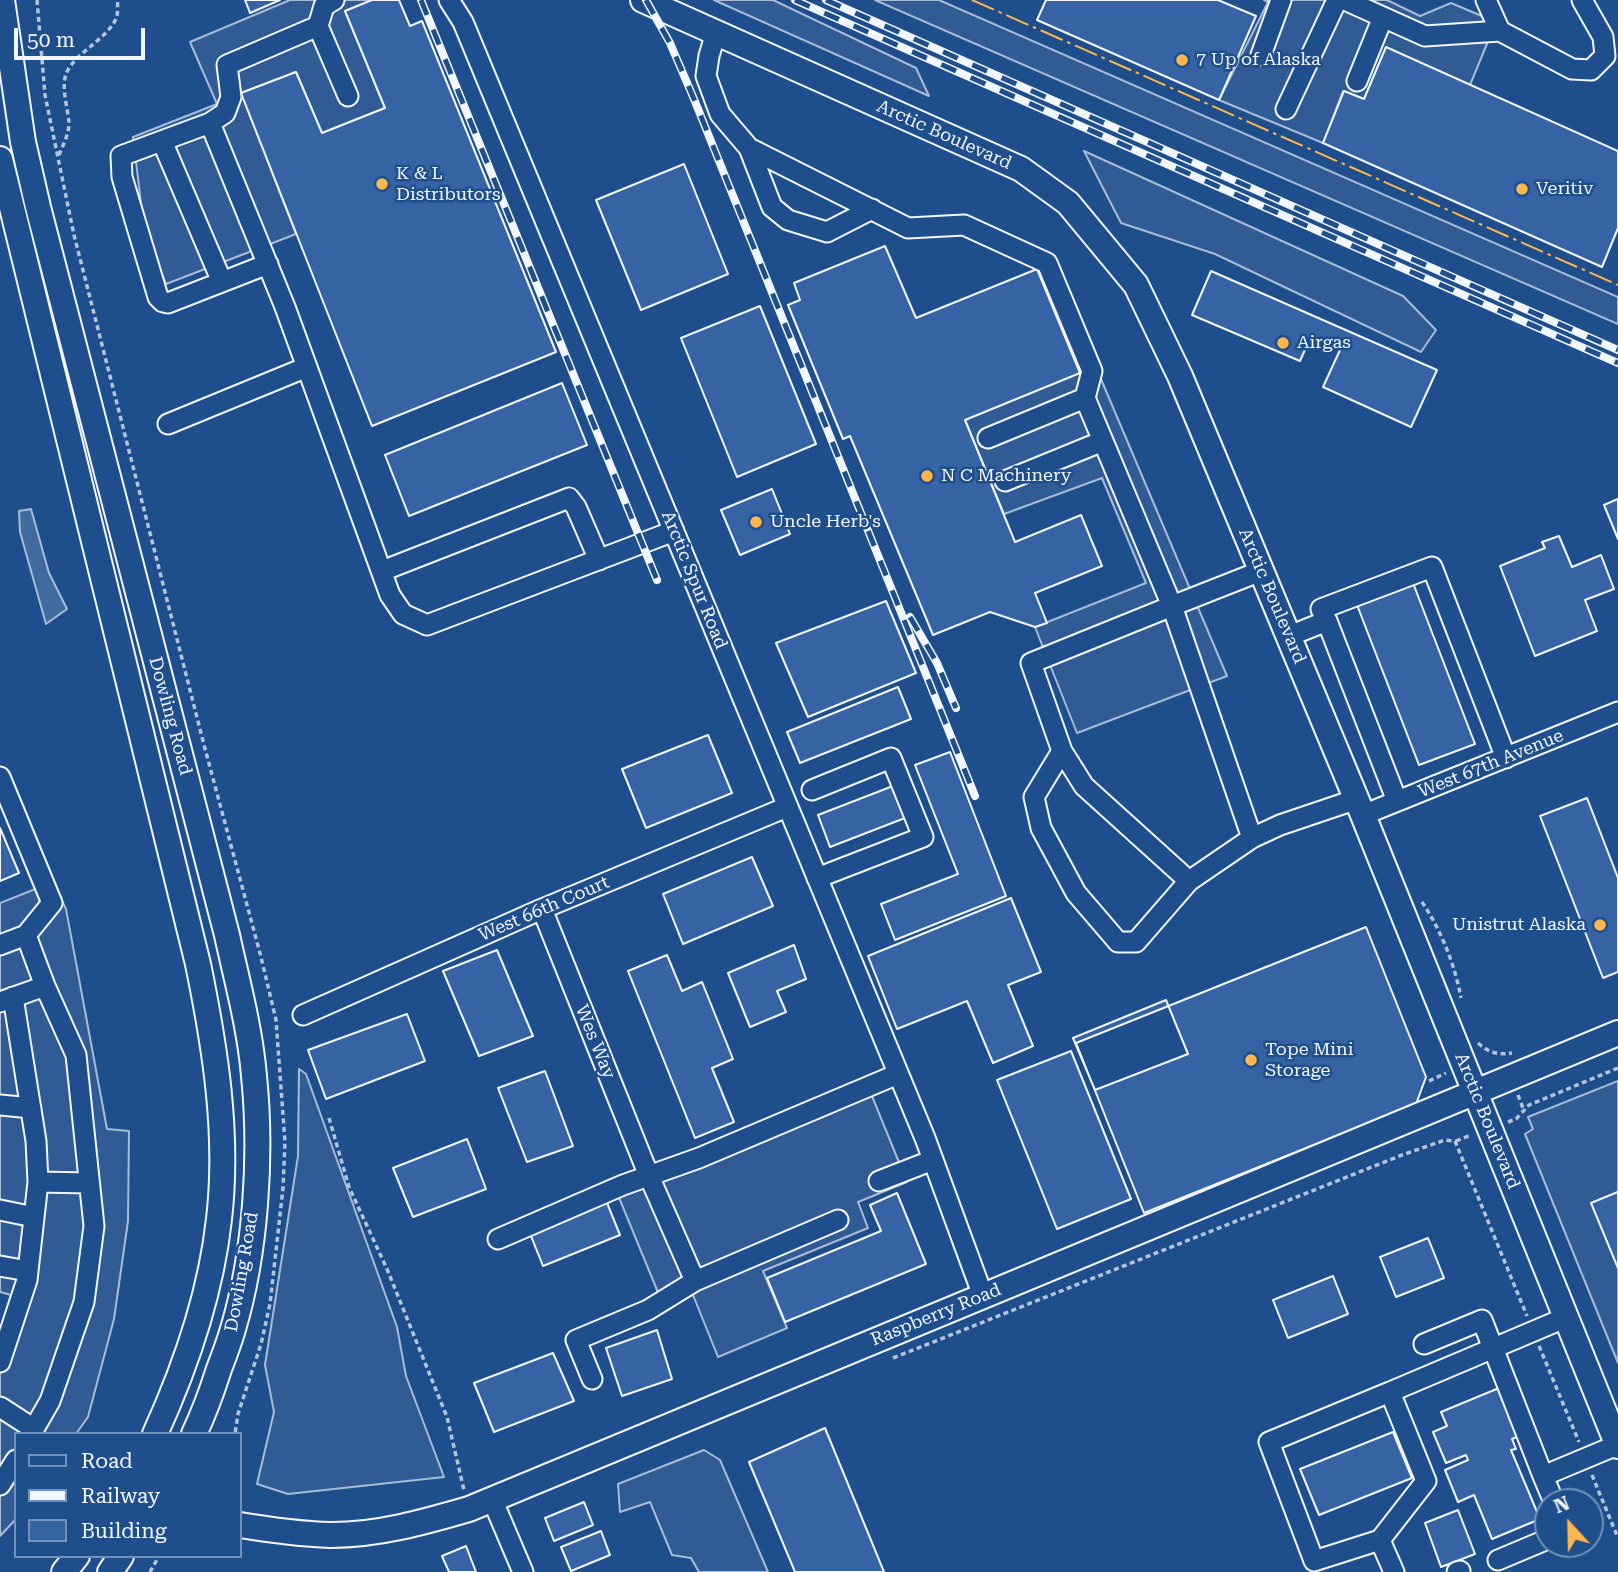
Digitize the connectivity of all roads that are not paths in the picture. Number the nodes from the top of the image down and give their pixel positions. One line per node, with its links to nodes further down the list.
1 (2, 0): 84 (main road, Dowling Road)
2 (334, 0): 13 (street)
3 (449, 0): 12 (street, Arctic Spur Road)
4 (461, 0): 12 (street, Arctic Spur Road)
5 (643, 0): 15 (main road, Arctic Boulevard)
6 (1282, 0): 16 (street)
7 (1337, 0): 19 (street)
8 (1345, 0): 11 (street)
9 (1486, 0): 14 (street)
10 (1582, 0): 14 (street)
11 (1383, 18): 14 (street); 17 (street)
12 (463, 22): 33 (street, Arctic Spur Road)
13 (318, 26): 18 (street); 20 (street)
14 (1500, 31)
15 (716, 32): 22 (street); 36 (main road, Arctic Boulevard)
16 (1261, 55)
17 (1357, 81)
18 (348, 96)
19 (1286, 109)
20 (210, 123): 21 (street); 25 (street)
21 (162, 141): 26 (street); 26 (street)
22 (749, 148): 24 (street); 24 (street)
23 (0, 159): 83 (main road, Dowling Road)
24 (872, 209): 28 (street)
25 (268, 264): 26 (street); 27 (street)
26 (222, 282)
27 (307, 367): 29 (street); 35 (street)
28 (1085, 398): 30 (street); 31 (street)
29 (168, 424)
30 (988, 438)
31 (1103, 441): 32 (street); 37 (street)
32 (1005, 481)
33 (674, 531): 34 (street); 46 (street, Arctic Spur Road)
34 (598, 560): 35 (street); 35 (street)
35 (382, 571)
36 (1261, 571): 37 (street); 39 (main road, Arctic Boulevard)
37 (1172, 606): 41 (street); 48 (street)
38 (1327, 621): 39 (street); 42 (street); 45 (street)
39 (1289, 636): 47 (main road, Arctic Boulevard)
40 (1618, 712): 42 (street, West 67th Avenue)
41 (1062, 751): 50 (street); 50 (street, West 67th Avenue)
42 (1506, 758): 45 (street, West 67th Avenue)
43 (0, 777): 52 (street)
44 (812, 790): 49 (street)
45 (1397, 801): 47 (street, West 67th Avenue)
46 (787, 807): 49 (street, Arctic Spur Road); 51 (street, West 66th Court)
47 (1360, 807): 48 (street, West 67th Avenue); 59 (main road, Arctic Boulevard)
48 (1252, 838): 50 (street, West 67th Avenue)
49 (817, 878): 58 (street, Arctic Spur Road)
50 (1189, 881)
51 (542, 909): 56 (street, West 66th Court); 63 (street, Wes Way)
52 (26, 934): 53 (street); 54 (street)
53 (0, 945)
54 (45, 986): 55 (street); 66 (street)
55 (6, 1000): 61 (street)
56 (303, 1015)
57 (1618, 1033): 59 (main road, Raspberry Road)
58 (898, 1074): 62 (street, Arctic Spur Road); 63 (street)
59 (1476, 1092): 74 (main road, Raspberry Road); 75 (main road, Arctic Boulevard)
60 (0, 1105): 61 (street)
61 (31, 1108): 65 (street)
62 (933, 1160): 64 (street); 74 (street, Arctic Spur Road)
63 (649, 1175): 70 (street); 73 (street, Wes Way)
64 (879, 1181)
65 (38, 1182): 66 (street); 68 (street)
66 (89, 1183): 82 (street)
67 (0, 1210): 68 (street)
68 (34, 1217): 72 (street)
69 (838, 1220): 73 (street)
70 (498, 1239)
71 (0, 1266): 72 (street)
72 (28, 1271): 78 (street)
73 (695, 1281): 79 (street)
74 (983, 1296): 90 (main road, Raspberry Road)
75 (1567, 1317): 77 (street); 85 (main road, Arctic Boulevard)
76 (1424, 1344): 77 (street)
77 (1493, 1348): 80 (street); 87 (street)
78 (0, 1362)
79 (592, 1379)
80 (1390, 1392): 92 (street); 95 (street)
81 (0, 1407): 82 (street)
82 (33, 1431)
83 (156, 1432)
84 (195, 1432)
85 (1618, 1445): 87 (street)
86 (14, 1463): 88 (street)
87 (1544, 1476): 89 (street)
88 (0, 1485)
89 (1549, 1488)
90 (492, 1499): 91 (main road, Raspberry Road); 96 (street)
91 (242, 1525)
92 (1380, 1540): 95 (street); 97 (street)
93 (1534, 1545): 94 (street)
94 (1498, 1560)
95 (1312, 1567)
96 (523, 1572)
97 (1394, 1572)

